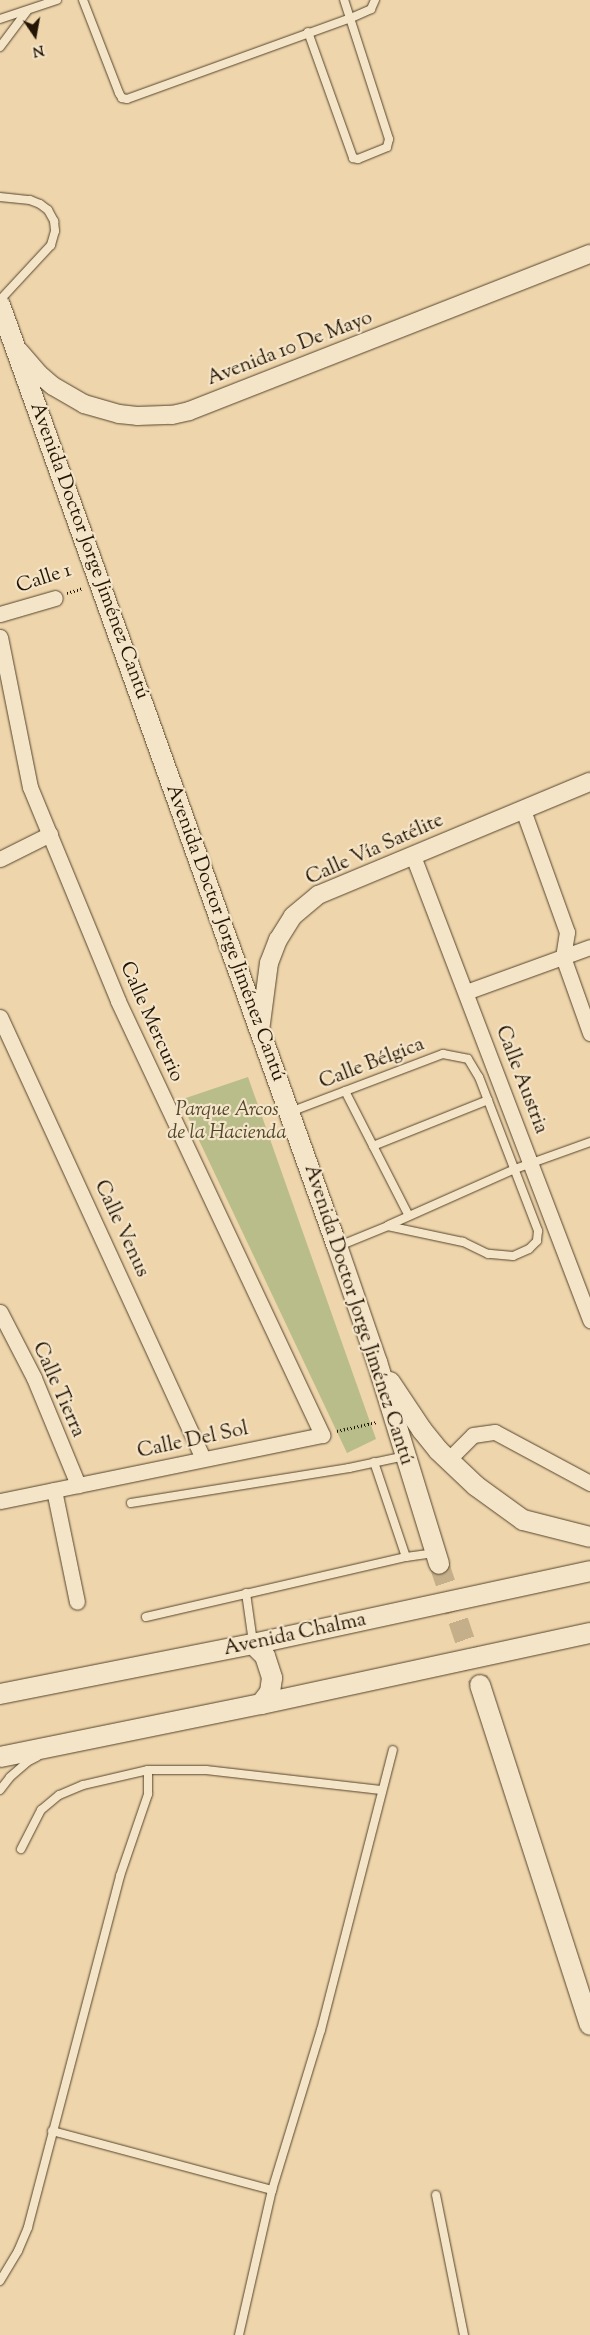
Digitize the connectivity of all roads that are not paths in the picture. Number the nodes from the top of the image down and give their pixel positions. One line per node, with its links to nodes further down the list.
1 (58, 0): 5 (lane)
2 (83, 0): 8 (lane)
3 (344, 0): 6 (lane)
4 (375, 0): 6 (lane)
5 (27, 11): 7 (lane); 9 (lane)
6 (351, 18): 8 (lane); 8 (lane)
7 (0, 19)
8 (308, 32)
9 (0, 47)
10 (0, 197): 12 (lane)
11 (590, 254): 14 (street, Avenida 10 De Mayo)
12 (0, 300)
13 (0, 305): 14 (main road, Avenida Doctor Jorge Jiménez Cantú)
14 (16, 346): 28 (main road, Avenida Doctor Jorge Jiménez Cantú)
15 (55, 598): 16 (street, Calle 1)
16 (0, 614)
17 (0, 638): 20 (street, Calle Mercurio)
18 (590, 782): 19 (street, Calle Vía Satélite)
19 (523, 810): 21 (street, Calle Vía Satélite); 23 (street)
20 (50, 834): 22 (street); 43 (street, Calle Mercurio)
21 (413, 856): 26 (street, Calle Austria); 28 (street, Calle Vía Satélite)
22 (0, 859)
23 (567, 932): 24 (street); 25 (street)
24 (590, 946): 25 (street)
25 (563, 957): 26 (street); 29 (street)
26 (466, 992): 35 (street, Calle Austria)
27 (0, 1017): 45 (street, Calle Venus)
28 (260, 1030): 32 (main road, Avenida Doctor Jorge Jiménez Cantú)
29 (590, 1033)
30 (346, 1091): 31 (lane, Calle Bélgica); 32 (lane, Calle Bélgica); 34 (lane)
31 (488, 1100): 34 (lane); 36 (lane)
32 (289, 1113): 39 (main road, Avenida Doctor Jorge Jiménez Cantú)
33 (590, 1142): 35 (lane)
34 (374, 1146): 37 (lane)
35 (531, 1163): 36 (lane); 41 (street, Calle Austria)
36 (515, 1169): 37 (lane); 38 (lane)
37 (410, 1216): 38 (lane)
38 (388, 1226): 39 (lane)
39 (337, 1246): 42 (main road, Avenida Doctor Jorge Jiménez Cantú)
40 (0, 1312): 49 (street, Calle Tierra)
41 (590, 1320)
42 (377, 1362): 44 (main road, Avenida Doctor Jorge Jiménez Cantú); 46 (main road)
43 (322, 1435): 45 (street, Calle Del Sol)
44 (405, 1456): 47 (lane); 55 (main road, Avenida Doctor Jorge Jiménez Cantú)
45 (203, 1459): 49 (street, Calle Del Sol)
46 (448, 1460): 48 (street); 53 (main road)
47 (374, 1462): 52 (lane); 54 (lane)
48 (590, 1483)
49 (78, 1485): 50 (street, Calle Del Sol)
50 (54, 1490): 51 (street, Calle Del Sol); 58 (street)
51 (0, 1501)
52 (131, 1503)
53 (590, 1537)
54 (406, 1557): 55 (lane); 57 (lane)
55 (437, 1558)
56 (590, 1571): 61 (main road, Avenida Chalma)
57 (246, 1593): 59 (lane); 61 (lane)
58 (77, 1602)
59 (146, 1616)
60 (590, 1633): 64 (main road)
61 (253, 1644): 63 (main road, Avenida Chalma); 64 (main road)
62 (480, 1686): 72 (main road)
63 (0, 1694)
64 (260, 1704): 65 (main road)
65 (62, 1745): 67 (main road); 69 (lane)
66 (393, 1750): 70 (lane)
67 (0, 1757)
68 (148, 1770): 70 (lane); 71 (lane); 73 (lane)
69 (0, 1790)
70 (381, 1790): 74 (lane)
71 (21, 1849)
72 (590, 2025)
73 (52, 2131): 74 (lane); 76 (lane)
74 (272, 2190): 77 (lane)
75 (436, 2196): 78 (lane)
76 (0, 2281)
77 (239, 2335)
78 (464, 2335)

